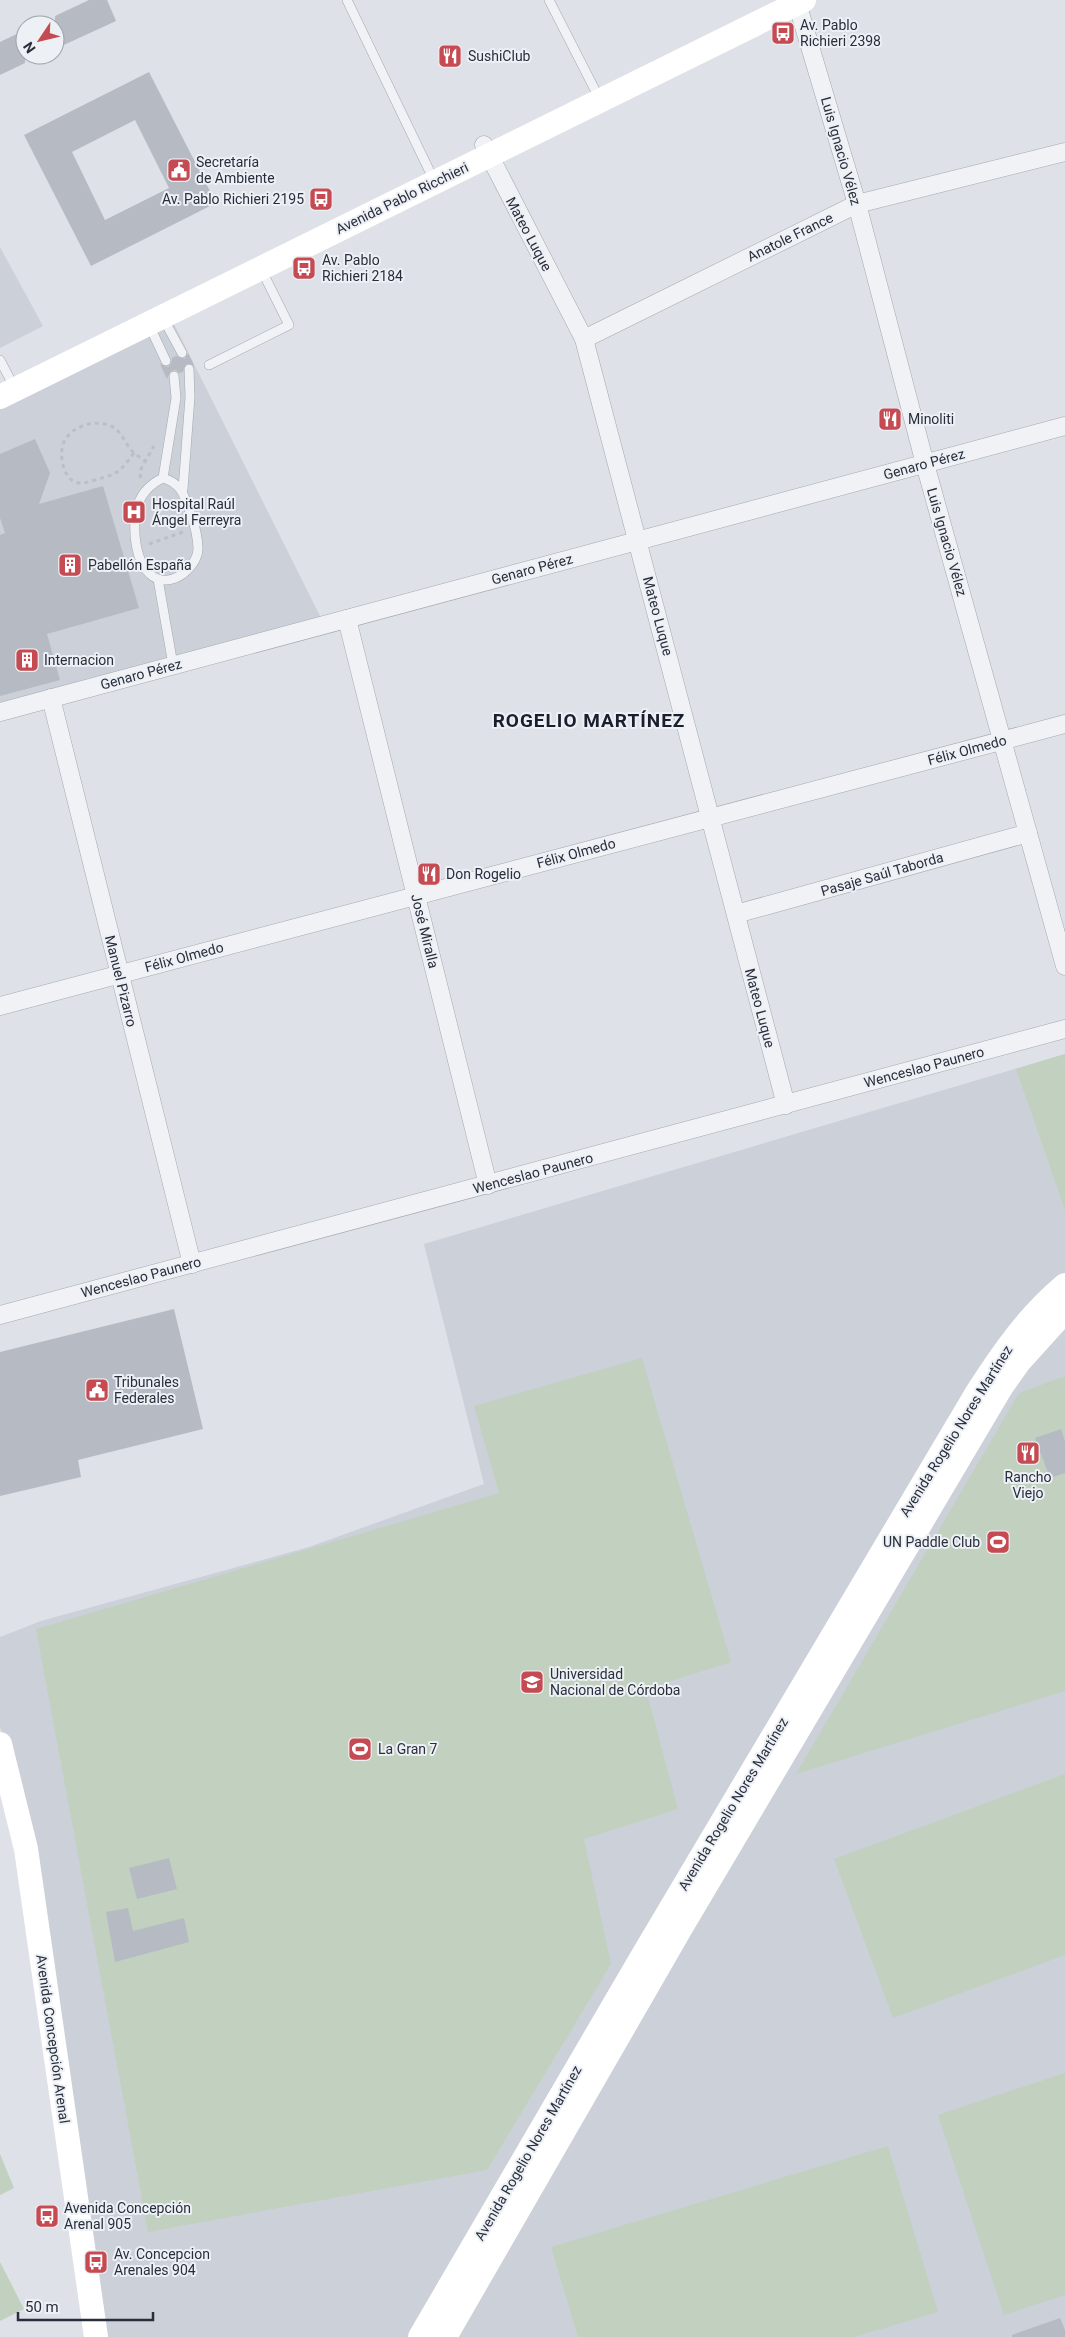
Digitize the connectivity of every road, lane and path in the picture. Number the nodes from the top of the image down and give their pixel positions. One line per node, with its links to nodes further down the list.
1 (347, 0): 7 (lane)
2 (549, 0): 4 (lane)
3 (793, 1): 4 (main road, Avenida Pablo Ricchieri); 5 (main road, Avenida Pablo Ricchieri); 8 (street, Luis Ignacio Vélez)
4 (595, 90): 5 (main road, Avenida Pablo Ricchieri)
5 (486, 150): 7 (main road, Avenida Pablo Ricchieri); 9 (main road, Avenida Pablo Ricchieri); 11 (street, Mateo Luque)
6 (1065, 152): 8 (street, Anatole France)
7 (430, 172): 10 (main road, Avenida Pablo Ricchieri)
8 (857, 204): 11 (street, Anatole France); 22 (street, Luis Ignacio Vélez)
9 (260, 268): 10 (main road, Avenida Pablo Ricchieri); 14 (lane)
10 (153, 314): 12 (lane); 13 (lane); 17 (main road, Avenida Pablo Ricchieri)
11 (584, 339): 27 (street, Mateo Luque)
12 (182, 353)
13 (166, 361)
14 (209, 365)
15 (189, 369): 25 (lane)
16 (174, 376): 23 (lane)
17 (2, 380)
18 (1065, 426): 22 (street, Genaro Pérez)
19 (158, 439): 21 (path)
20 (134, 453): 20 (path); 21 (path)
21 (145, 461): 24 (path)
22 (925, 464): 27 (street, Genaro Pérez); 35 (street, Luis Ignacio Vélez)
23 (163, 478): 24 (lane); 25 (lane)
24 (146, 490): 28 (lane)
25 (183, 490): 26 (lane)
26 (195, 527): 28 (path); 29 (lane)
27 (638, 541): 30 (street, Genaro Pérez); 36 (street, Mateo Luque)
28 (138, 550): 29 (lane)
29 (158, 579): 31 (lane)
30 (347, 619): 31 (street, Genaro Pérez); 38 (street, José Miralla)
31 (173, 665): 32 (street, Genaro Pérez)
32 (51, 698): 33 (street, Genaro Pérez); 41 (street, Manuel Pizarro)
33 (0, 712)
34 (1065, 724): 35 (street, Félix Olmedo)
35 (1002, 741): 36 (street, Félix Olmedo); 37 (street, Luis Ignacio Vélez)
36 (711, 818): 38 (street, Félix Olmedo); 39 (street, Mateo Luque)
37 (1028, 833): 39 (street, Pasaje Saúl Taborda); 40 (street, Luis Ignacio Vélez)
38 (416, 896): 41 (street, Félix Olmedo); 45 (street, José Miralla)
39 (736, 914): 44 (street, Mateo Luque)
40 (1065, 966)
41 (120, 974): 42 (street, Félix Olmedo); 46 (street, Manuel Pizarro)
42 (0, 1006)
43 (1065, 1029): 44 (street, Wenceslao Paunero)
44 (786, 1105): 45 (street, Wenceslao Paunero)
45 (488, 1185): 46 (street, Wenceslao Paunero)
46 (192, 1264): 49 (street, Wenceslao Paunero)
47 (1065, 1285): 54 (main road, Avenida Rogelio Nores Martínez)
48 (1065, 1311): 55 (main road, Avenida Rogelio Nores Martínez)
49 (0, 1315)
50 (0, 1744): 53 (main road, Avenida Concepción Arenal)
51 (0, 1792): 52 (main road, Avenida Concepción Arenal)
52 (82, 2337)
53 (96, 2337)
54 (420, 2337)
55 (445, 2337)

